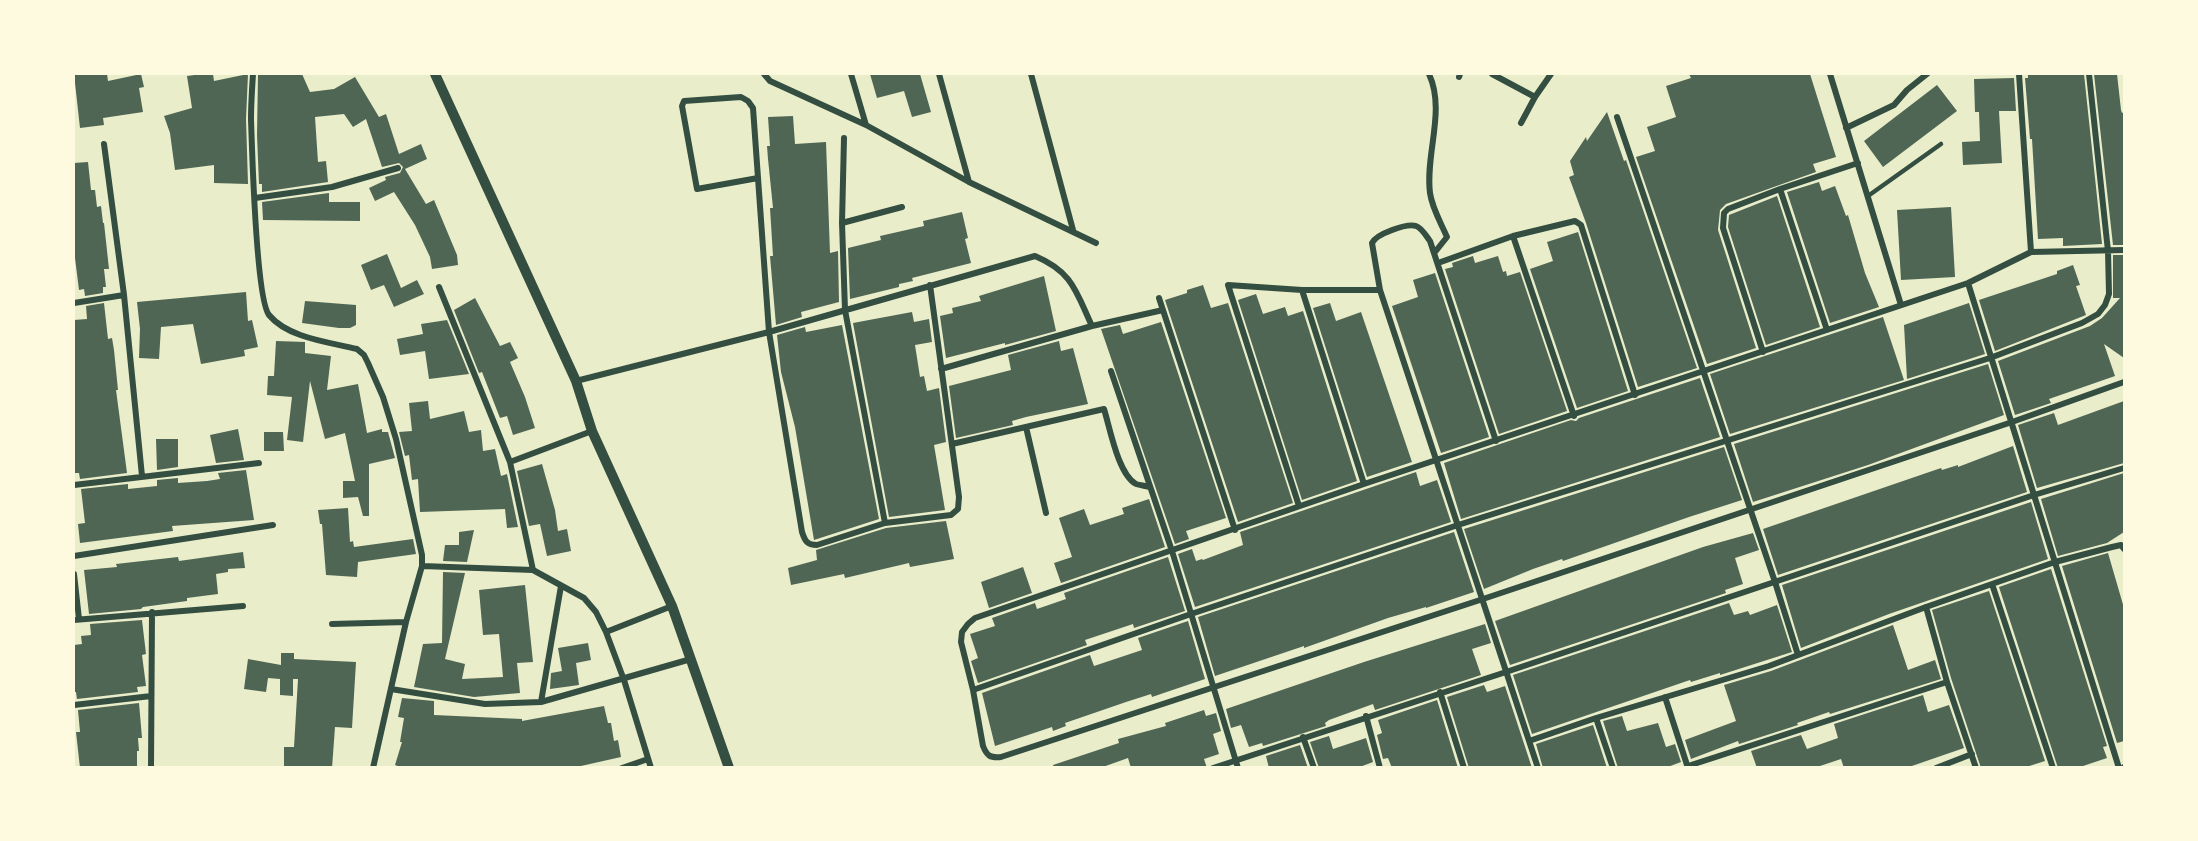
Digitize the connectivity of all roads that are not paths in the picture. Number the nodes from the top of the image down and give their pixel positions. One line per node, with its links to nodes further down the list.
1 (253, 74): 28 (street)
2 (435, 74): 58 (street)
3 (764, 74): 17 (street)
4 (851, 74): 17 (street)
5 (939, 74): 25 (street)
6 (1031, 74): 31 (street)
7 (1428, 74): 36 (street)
8 (1492, 74): 14 (street)
9 (1551, 74): 14 (street)
10 (1830, 74): 18 (street)
11 (1927, 74): 18 (street)
12 (2019, 74): 37 (street)
13 (2089, 74): 35 (street)
14 (1535, 97): 16 (street)
15 (1617, 117): 57 (street)
16 (1521, 123)
17 (866, 126): 25 (street)
18 (1846, 128): 22 (street)
19 (844, 138): 30 (street)
20 (104, 144): 44 (street)
21 (1941, 144): 27 (lane)
22 (1858, 163): 26 (street); 27 (street)
23 (398, 168): 28 (street)
24 (758, 178): 24 (street); 52 (street)
25 (969, 182): 31 (street)
26 (1780, 189): 51 (street); 53 (street)
27 (1868, 196): 47 (street)
28 (255, 198): 88 (street)
29 (902, 207): 30 (street)
30 (842, 223): 48 (street)
31 (1073, 230): 33 (street)
32 (1513, 236): 38 (street); 60 (street); 61 (street)
33 (1096, 243)
34 (2124, 250): 35 (street)
35 (2108, 251): 37 (street); 54 (street)
36 (1435, 252): 38 (street); 43 (street)
37 (2031, 252): 39 (street)
38 (1438, 263): 65 (street)
39 (1968, 284): 47 (street); 54 (street)
40 (930, 285): 48 (street); 50 (street); 55 (street)
41 (439, 287): 69 (street)
42 (1302, 290): 43 (street); 73 (street); 77 (street)
43 (1380, 290): 68 (street)
44 (124, 296): 46 (street); 72 (street)
45 (1159, 298): 49 (street)
46 (74, 303)
47 (1901, 305): 51 (street)
48 (845, 310): 52 (street); 80 (street)
49 (1163, 310): 50 (street); 83 (street)
50 (1092, 326): 55 (street)
51 (1827, 330): 53 (street)
52 (769, 332): 58 (street); 80 (street)
53 (1763, 352): 57 (street)
54 (1990, 358): 62 (street); 66 (street)
55 (941, 369): 67 (street)
56 (1111, 371): 75 (street)
57 (1704, 372): 60 (street); 66 (street)
58 (576, 381): 64 (street)
59 (2124, 382): 62 (street)
60 (1635, 395): 61 (street)
61 (1574, 416): 65 (street)
62 (2012, 422): 76 (street); 78 (street)
63 (1026, 427): 67 (street); 75 (street); 79 (street)
64 (592, 431): 69 (street); 96 (street)
65 (1496, 441): 68 (street)
66 (1727, 441): 78 (street); 82 (street)
67 (952, 444): 80 (street)
68 (1436, 460): 73 (street); 82 (street)
69 (510, 462): 89 (street)
70 (260, 463): 72 (street)
71 (2124, 468): 76 (street)
72 (142, 476): 74 (street)
73 (1364, 484): 77 (street)
74 (74, 485)
75 (1150, 486): 85 (street)
76 (2034, 495): 87 (street); 91 (street)
77 (1299, 506): 83 (street)
78 (1749, 509): 91 (street); 94 (street)
79 (1046, 513)
80 (885, 523)
81 (273, 525): 86 (street)
82 (1458, 525): 94 (street); 99 (street)
83 (1235, 530): 85 (street)
84 (2124, 549): 87 (street)
85 (1172, 550): 99 (street); 111 (street)
86 (74, 556)
87 (2055, 562): 92 (street); 140 (street)
88 (422, 566): 89 (street); 101 (street)
89 (533, 570): 93 (street)
90 (74, 574): 100 (street)
91 (1775, 582): 104 (street); 106 (street)
92 (1992, 584): 97 (street); 139 (street)
93 (561, 586): 103 (street); 115 (street)
94 (1483, 598): 106 (street); 109 (street)
95 (243, 606): 98 (street)
96 (672, 606): 103 (street); 105 (street)
97 (1926, 606): 104 (street); 108 (street)
98 (152, 612): 100 (street); 113 (street)
99 (1191, 614): 109 (street); 111 (street)
100 (76, 620)
101 (406, 622): 102 (street); 110 (street)
102 (332, 624)
103 (609, 631): 107 (street)
104 (1798, 655): 114 (street)
105 (691, 660): 107 (street); 129 (street)
106 (1506, 672): 112 (street); 120 (street)
107 (624, 680): 115 (street); 122 (street)
108 (1947, 682): 121 (street); 124 (street)
109 (1213, 686): 111 (street); 123 (street)
110 (391, 689): 115 (street); 126 (street)
111 (973, 690)
112 (1440, 692): 117 (street); 134 (street)
113 (151, 696): 116 (street); 125 (street)
114 (1665, 698): 118 (street); 124 (street)
115 (541, 702)
116 (74, 705)
117 (1366, 716): 119 (street); 133 (street)
118 (1596, 718): 120 (street); 136 (street)
119 (1303, 738): 123 (street); 132 (street)
120 (1529, 741): 135 (street)
121 (1972, 754): 137 (street); 138 (street)
122 (648, 759): 127 (street); 128 (street)
123 (1235, 759): 130 (street); 131 (street)
124 (1688, 767)
125 (151, 768)
126 (373, 768)
127 (622, 768)
128 (651, 768)
129 (729, 768)
130 (1213, 768)
131 (1238, 768)
132 (1314, 768)
133 (1380, 768)
134 (1464, 768)
135 (1538, 768)
136 (1613, 768)
137 (1936, 768)
138 (1976, 768)
139 (2053, 768)
140 (2119, 768)

